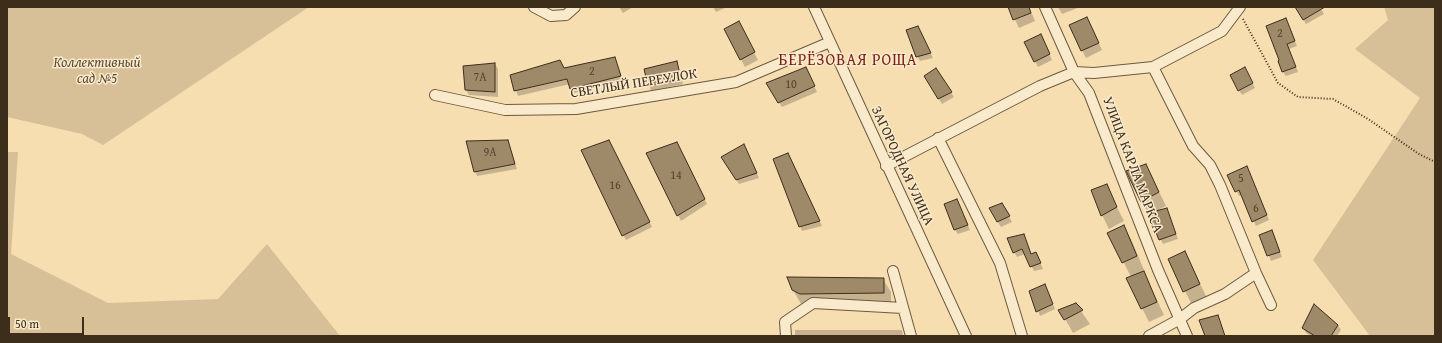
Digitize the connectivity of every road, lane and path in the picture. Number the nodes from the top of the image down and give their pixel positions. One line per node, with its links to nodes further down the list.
1 (534, 7): 2 (street)
2 (574, 7)
3 (814, 7): 6 (street, ЗАГОРОДНАЯ УЛИЦА)
4 (1045, 7): 8 (street, УЛИЦА КАРЛА МАРКСА)
5 (1238, 8): 7 (street); 11 (path)
6 (830, 42): 9 (street, СВЕТЛЫЙ ПЕРЕУЛОК); 12 (street, ЗАГОРОДНАЯ УЛИЦА)
7 (1152, 67): 8 (street); 14 (street)
8 (1074, 72): 10 (street); 17 (street, УЛИЦА КАРЛА МАРКСА)
9 (435, 95)
10 (938, 138): 12 (street); 21 (street)
11 (1435, 162)
12 (886, 166): 20 (street, ЗАГОРОДНАЯ УЛИЦА)
13 (893, 271): 16 (street)
14 (1256, 273): 15 (street); 17 (street)
15 (1271, 305)
16 (903, 308): 18 (street); 19 (street)
17 (1180, 319): 22 (street); 23 (street, УЛИЦА КАРЛА МАРКСА)
18 (786, 336)
19 (911, 336)
20 (966, 336)
21 (1022, 336)
22 (1149, 336)
23 (1187, 336)

